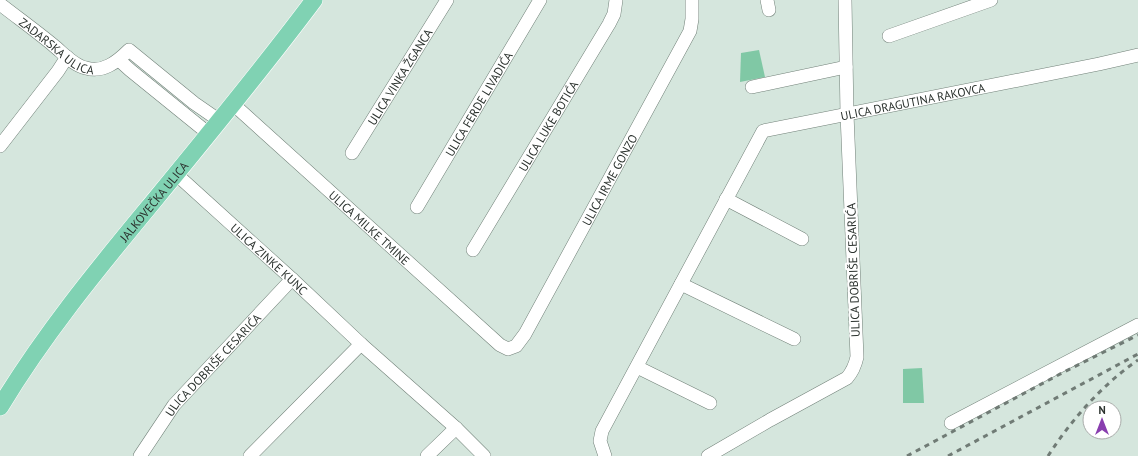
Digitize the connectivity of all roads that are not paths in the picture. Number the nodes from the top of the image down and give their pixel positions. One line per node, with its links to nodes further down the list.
1 (314, 0): 15 (main road, JALKOVEČKA ULICA)
2 (447, 0): 20 (street, ULICA VINKA ŽGANCA)
3 (540, 0): 23 (street, ULICA FERDE LIVADIĆA)
4 (616, 0): 25 (street, ULICA LUKE BOTIĆA)
5 (692, 0): 31 (street, ULICA IRME GONZO)
6 (845, 0): 13 (street, ULICA DOBRIŠE CESARIĆA)
7 (991, 0): 9 (street)
8 (0, 4): 11 (street, ZADARSKA ULICA)
9 (889, 36)
10 (1138, 55): 16 (street, ULICA DRAGUTINA RAKOVCA)
11 (67, 57): 12 (street, ZADARSKA ULICA); 19 (street)
12 (119, 60): 17 (street, ZADARSKA ULICA); 18 (street)
13 (846, 67): 14 (street); 16 (street, ULICA DOBRIŠE CESARIĆA)
14 (752, 87)
15 (233, 104): 17 (main road, JALKOVEČKA ULICA); 31 (street, ULICA MILKE TMINE)
16 (847, 114): 22 (street, ULICA DRAGUTINA RAKOVCA); 42 (street, ULICA DOBRIŠE CESARIĆA)
17 (220, 120): 18 (main road, JALKOVEČKA ULICA)
18 (209, 134): 21 (main road, JALKOVEČKA ULICA)
19 (0, 146)
20 (352, 153)
21 (176, 174): 26 (street, ULICA ZINKE KUNC); 34 (main road, JALKOVEČKA ULICA)
22 (726, 199): 24 (street); 27 (street, ULICA DRAGUTINA RAKOVCA)
23 (417, 207)
24 (802, 239)
25 (473, 250)
26 (292, 279): 30 (street, ULICA ZINKE KUNC); 37 (street, ULICA DOBRIŠE CESARIĆA)
27 (681, 284): 29 (street); 32 (street, ULICA DRAGUTINA RAKOVCA)
28 (1138, 325): 35 (street)
29 (794, 339)
30 (361, 344): 36 (street, ULICA ZINKE KUNC); 38 (street)
31 (508, 349)
32 (637, 367): 33 (street); 41 (street, ULICA DRAGUTINA RAKOVCA)
33 (710, 403)
34 (0, 407)
35 (951, 423)
36 (456, 428): 39 (street); 40 (street, ULICA ZINKE KUNC)
37 (140, 456)
38 (250, 456)
39 (427, 456)
40 (484, 456)
41 (605, 456)
42 (708, 456)

